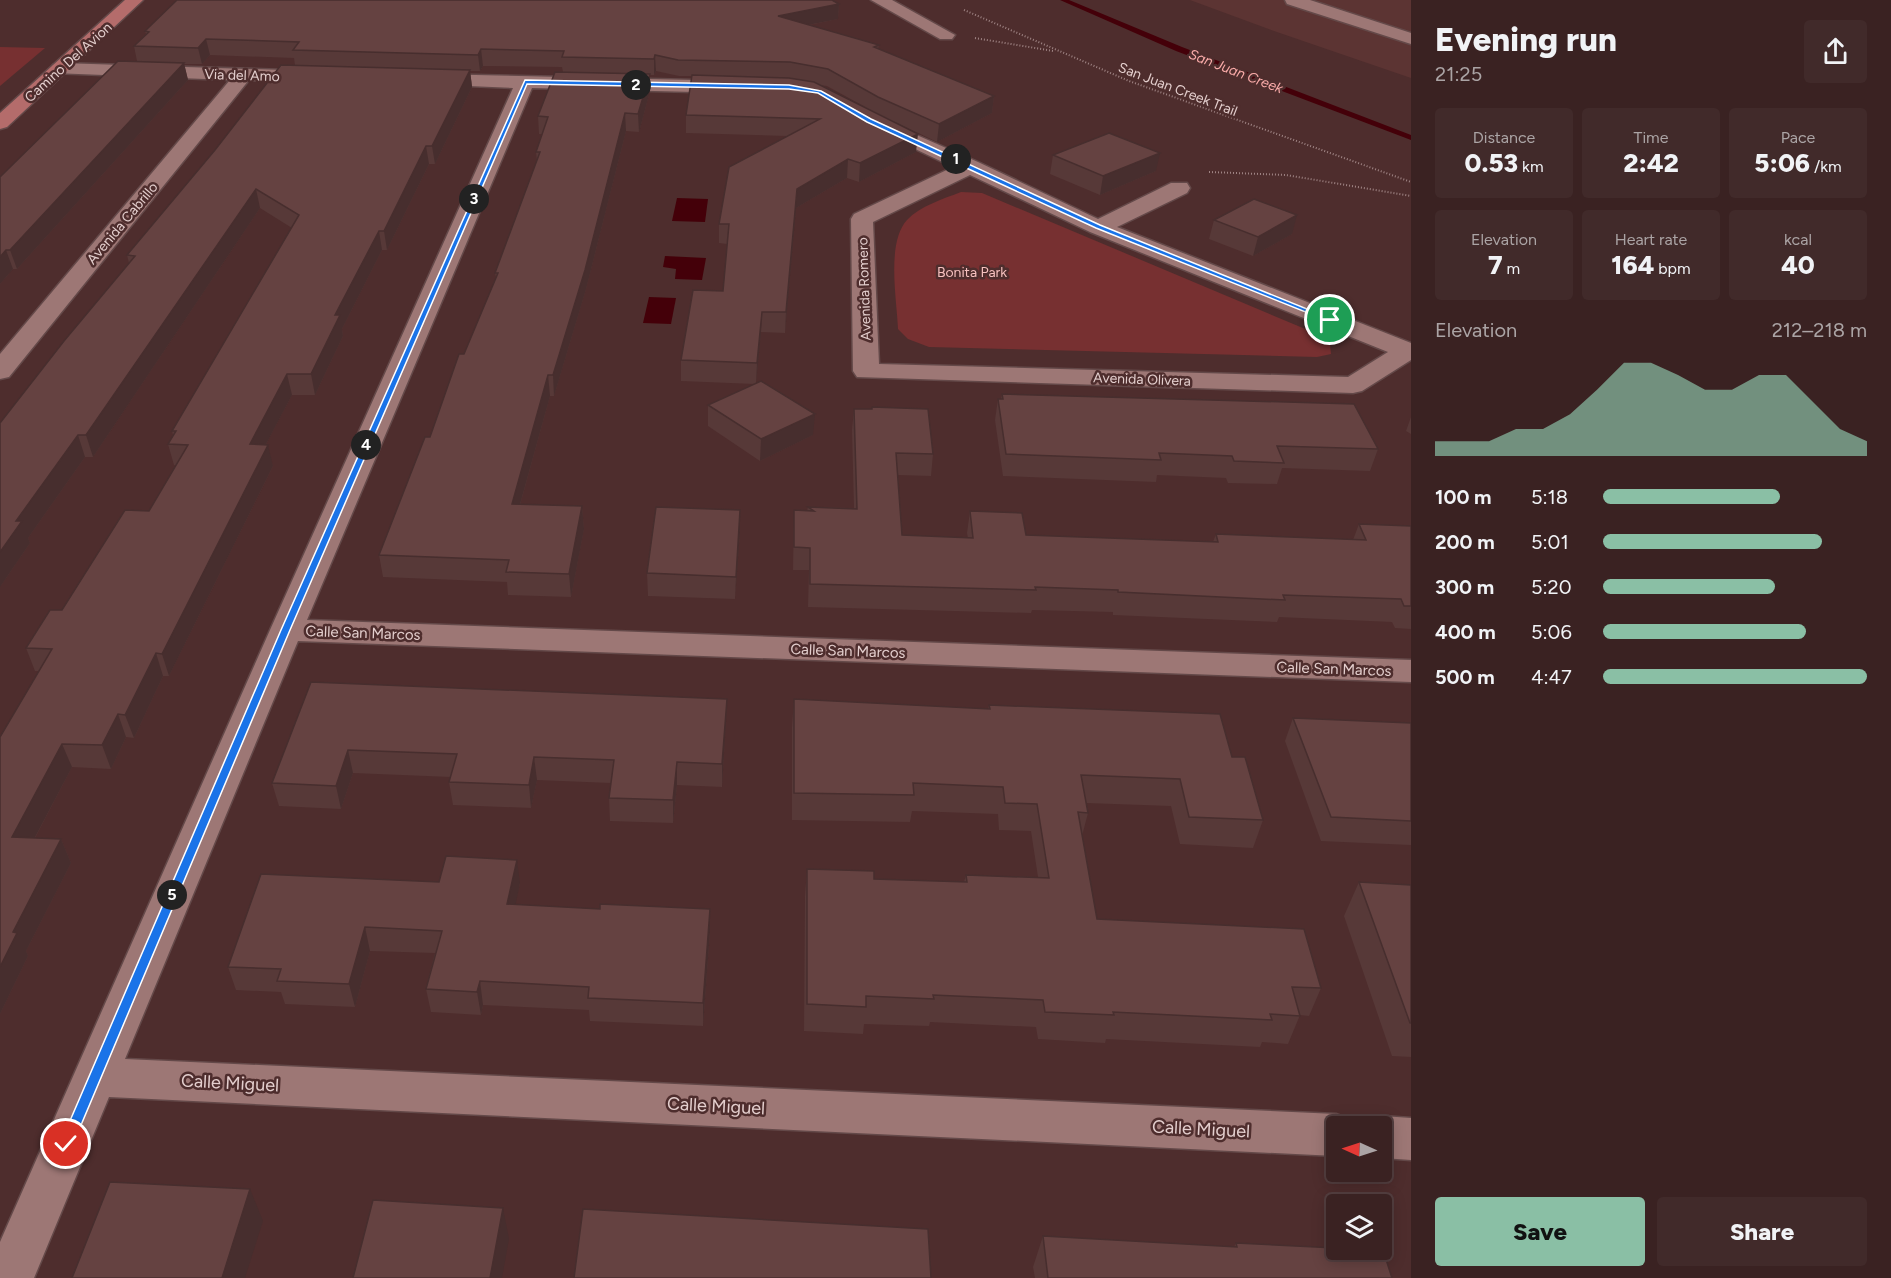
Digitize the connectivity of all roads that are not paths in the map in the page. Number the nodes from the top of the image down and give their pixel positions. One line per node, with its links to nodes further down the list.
1 (135, 0): 6 (main road, Camino Del Avion)
2 (879, 0): 4 (street)
3 (1293, 0): 5 (street)
4 (946, 35)
5 (1411, 39)
6 (60, 69): 7 (street, Via del Amo); 13 (main road, Camino Del Avion)
7 (244, 75): 8 (street, Via del Amo); 18 (street, Avenida Cabrillo)
8 (338, 77)
9 (408, 79): 10 (street)
10 (525, 82): 11 (street); 20 (street)
11 (756, 87)
12 (861, 115): 14 (street)
13 (0, 123)
14 (971, 166): 16 (street); 19 (street, Avenida Romero)
15 (1179, 188): 16 (street)
16 (1098, 227): 17 (street)
17 (1409, 351): 19 (street, Avenida Olivera)
18 (0, 371)
19 (866, 372)
20 (286, 630): 21 (street, Calle San Marcos); 22 (street)
21 (1411, 671)
22 (95, 1077): 23 (street, Calle Miguel); 26 (street)
23 (1326, 1135)
24 (1392, 1138): 25 (street)
25 (1411, 1139)
26 (9, 1278)

